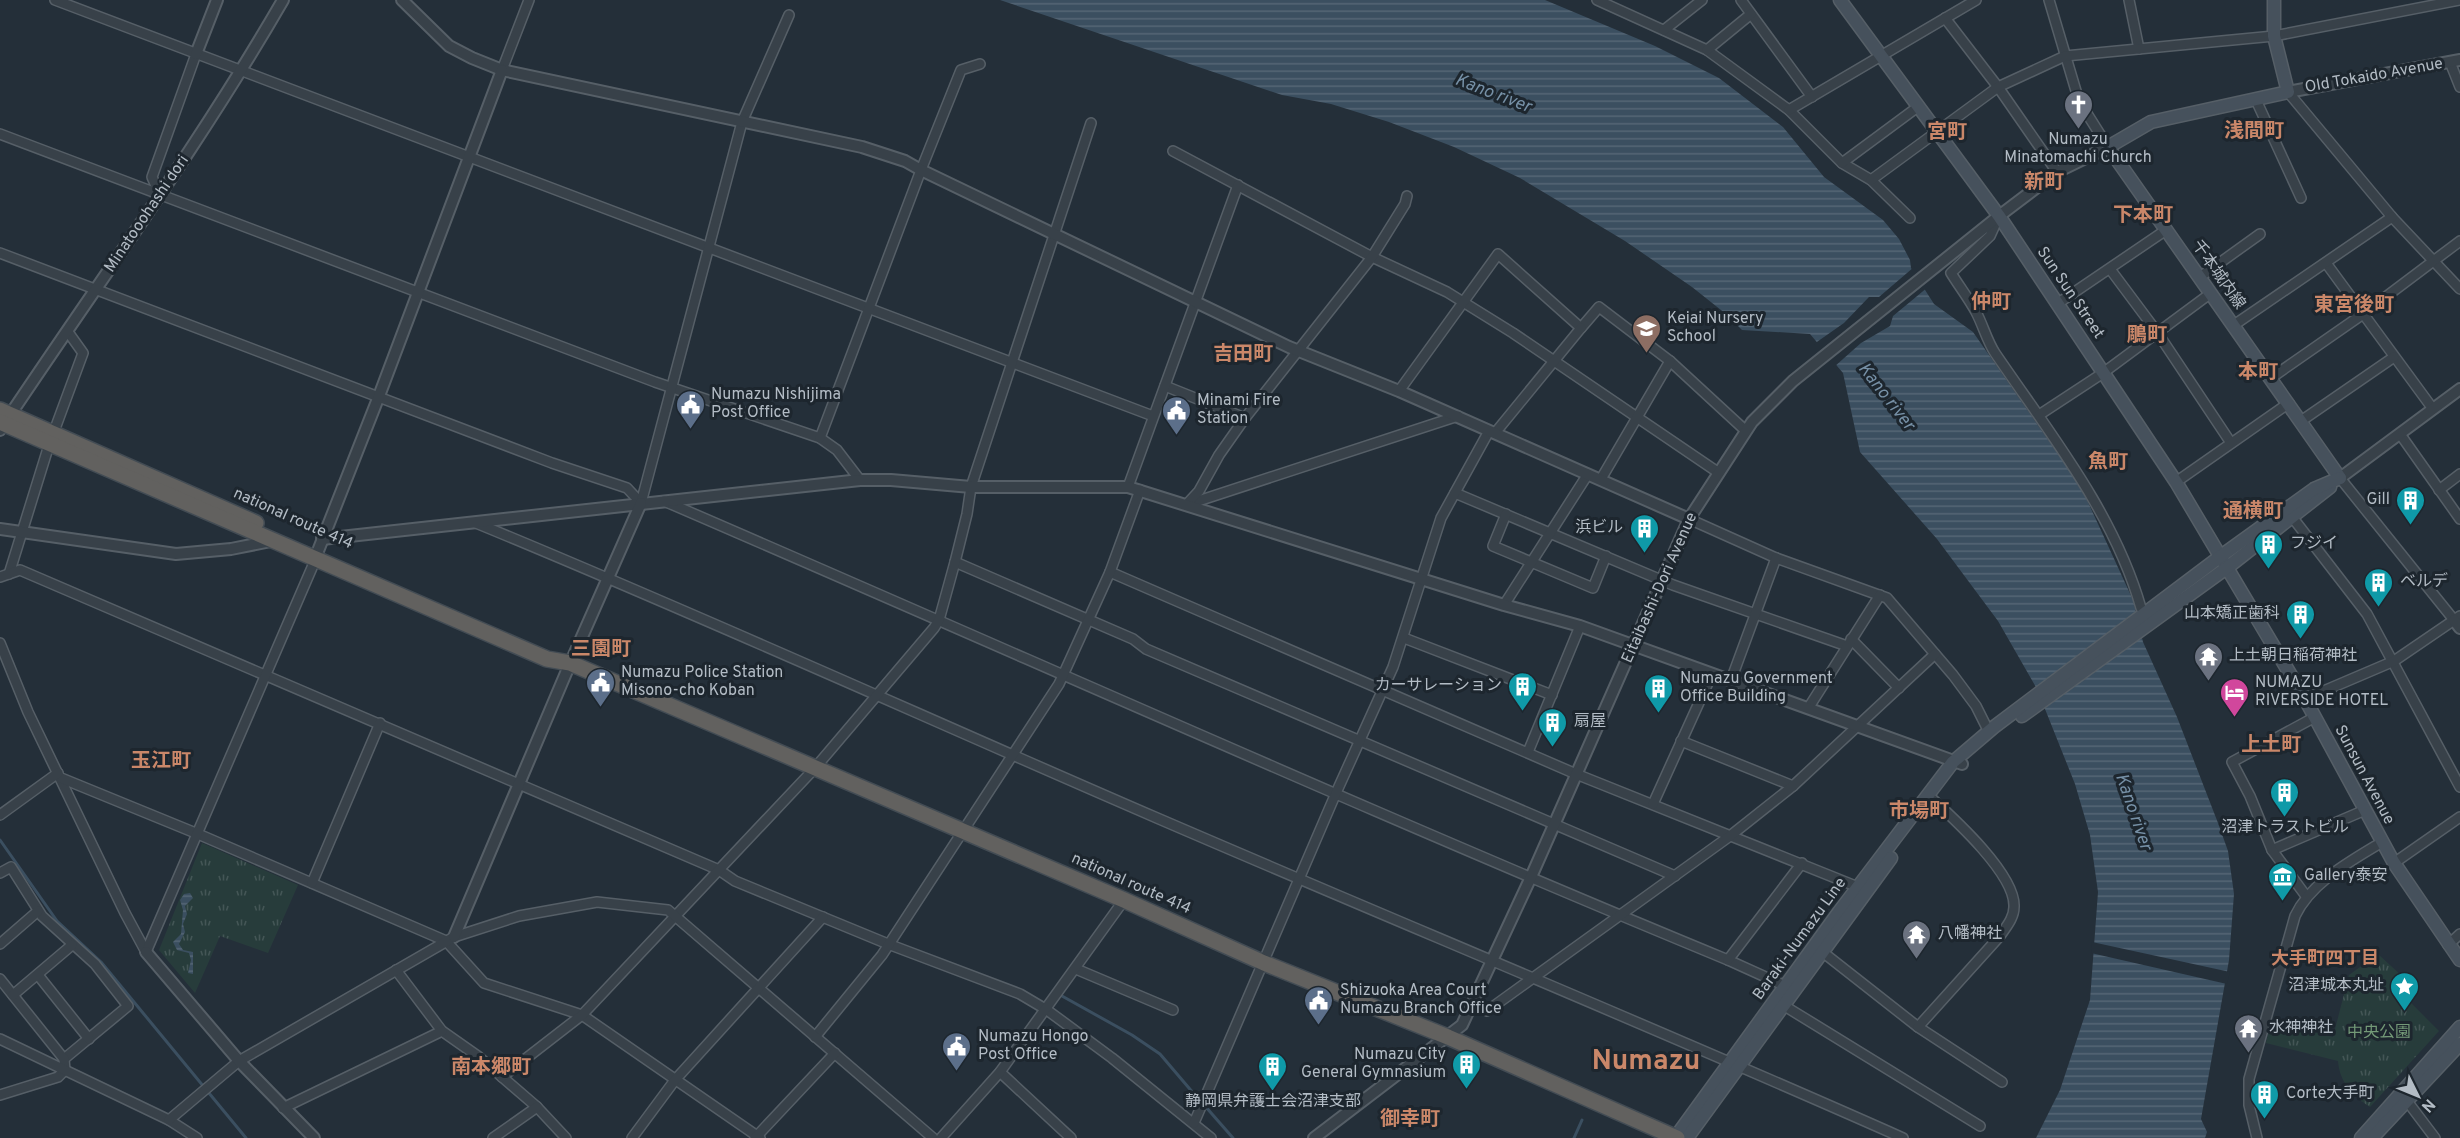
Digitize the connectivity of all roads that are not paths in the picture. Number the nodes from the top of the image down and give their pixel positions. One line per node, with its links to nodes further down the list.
1 (55, 0): 26 (street)
2 (217, 0): 26 (street)
3 (283, 0): 32 (street, Minatooohashi dori)
4 (402, 0): 31 (street)
5 (529, 0): 31 (street)
6 (1597, 0): 17 (street)
7 (1684, 0): 18 (street)
8 (1702, 0): 18 (street)
9 (1741, 0): 19 (street)
10 (1840, 0): 27 (main road, Sun Sun Street)
11 (1976, 0): 21 (street)
12 (2049, 0): 28 (street)
13 (2129, 0): 24 (street)
14 (2274, 0): 23 (main road)
15 (2460, 0): 16 (street)
16 (2449, 1): 23 (street)
17 (1615, 3): 22 (street)
18 (1691, 9): 22 (street)
19 (1751, 14): 25 (street); 36 (street)
20 (789, 15): 40 (street)
21 (1945, 18): 27 (street); 33 (street)
22 (1664, 30): 25 (street)
23 (2274, 36): 24 (street); 35 (main road)
24 (2139, 49): 28 (street)
25 (1707, 50): 39 (street)
26 (196, 54): 32 (street); 52 (street)
27 (1882, 55): 36 (street); 38 (main road, Sun Sun Street)
28 (2066, 56): 33 (street); 44 (street)
29 (2455, 61): 34 (street); 35 (street, Old Tokaido Avenue)
30 (980, 64): 48 (street)
31 (502, 70): 40 (street); 46 (street)
32 (242, 71): 46 (street); 52 (street, Minatooohashi dori)
33 (1998, 87): 42 (street); 49 (street)
34 (2460, 87)
35 (2288, 92): 37 (main road); 56 (street)
36 (1812, 97): 39 (street)
37 (2256, 100): 44 (main road); 54 (street)
38 (1919, 106): 42 (main road, Sun Sun Street); 47 (street)
39 (1789, 110): 47 (street)
40 (742, 122): 48 (street); 62 (street)
41 (1091, 123): 59 (street)
42 (1937, 131): 50 (street); 55 (main road, Sun Sun Street)
43 (0, 134): 52 (street)
44 (2108, 147): 49 (street, Eitaibashi-Dori Avenue); 58 (main road, 千本城内線)
45 (1173, 151): 51 (street)
46 (469, 157): 62 (street); 71 (street)
47 (1842, 163): 50 (street)
48 (921, 170): 59 (street); 76 (street)
49 (2056, 172): 55 (street, Eitaibashi-Dori Avenue)
50 (1871, 180): 57 (street)
51 (1238, 185): 64 (street); 74 (street)
52 (160, 195): 69 (street, Minatooohashi dori); 71 (street)
53 (1407, 196): 64 (street)
54 (2301, 198)
55 (1999, 216): 75 (main road, Sun Sun Street); 96 (street); 103 (street, Eitaibashi-Dori Avenue)
56 (2391, 217): 65 (street); 66 (street)
57 (1910, 218)
58 (2166, 230): 67 (street); 68 (main road, 千本城内線)
59 (1053, 234): 74 (street); 86 (street)
60 (2260, 234): 68 (street)
61 (2460, 241): 66 (street)
62 (708, 248): 76 (street); 90 (street)
63 (0, 254): 69 (street)
64 (1372, 257): 73 (street); 82 (street)
65 (2326, 262): 77 (street); 78 (street)
66 (2435, 262): 70 (street); 77 (street)
67 (2110, 269): 75 (street); 81 (street)
68 (2200, 277): 72 (main road, 千本城内線)
69 (96, 289): 80 (street, Minatooohashi dori); 93 (street)
70 (2460, 289)
71 (418, 292): 90 (street); 93 (street)
72 (2211, 293): 78 (main road, 千本城内線); 81 (street)
73 (1463, 302): 79 (street); 84 (street); 92 (street)
74 (1196, 303): 82 (street); 89 (street)
75 (2057, 304): 87 (main road, Sun Sun Street)
76 (869, 308): 86 (street); 106 (street)
77 (2363, 314): 83 (street); 88 (street)
78 (2234, 325): 88 (main road, 千本城内線)
79 (1581, 328): 84 (street); 85 (street)
80 (68, 332): 101 (street, Minatooohashi dori); 107 (street)
81 (2157, 332): 87 (street); 108 (street)
82 (1299, 351): 92 (street); 99 (street)
83 (2394, 357): 95 (street); 102 (street)
84 (1553, 361): 100 (street); 104 (street)
85 (1670, 361): 100 (street); 103 (street)
86 (1011, 363): 97 (street); 116 (street)
87 (2103, 373): 96 (street); 115 (main road, Sun Sun Street)
88 (2271, 378): 94 (main road, 千本城内線)
89 (1165, 386): 97 (street); 99 (street)
90 (672, 387): 106 (street); 122 (street)
91 (2460, 389): 95 (street)
92 (1399, 391): 98 (street)
93 (379, 396): 122 (street); 133 (street)
94 (2289, 404): 102 (main road, 千本城内線); 108 (street)
95 (2433, 409): 105 (street)
96 (2039, 415): 146 (street)
97 (1153, 416): 117 (street)
98 (1458, 416): 104 (street); 123 (street)
99 (1245, 418): 123 (street)
100 (1637, 418): 109 (street); 113 (street)
101 (3, 420): 107 (highway, national route 414)
102 (2301, 421): 112 (main road, 千本城内線)
103 (1749, 427): 109 (street, Eitaibashi-Dori Avenue)
104 (1492, 432): 110 (street); 120 (street)
105 (2400, 434): 112 (street); 119 (street)
106 (820, 438): 114 (street)
107 (51, 439): 130 (street); 132 (highway, national route 414)
108 (2231, 443): 115 (street)
109 (1719, 473): 126 (street, Eitaibashi-Dori Avenue)
110 (1588, 474): 113 (street); 131 (street)
111 (2460, 474): 119 (street)
112 (2340, 478): 124 (main road); 150 (street)
113 (1601, 479): 126 (street)
114 (860, 480): 116 (street); 121 (street)
115 (2176, 482): 138 (main road, Sun Sun Street)
116 (971, 487): 117 (street); 136 (street)
117 (1128, 487): 118 (street)
118 (1140, 490): 123 (street); 139 (street)
119 (2439, 490): 127 (street)
120 (1455, 493): 125 (street); 142 (street)
121 (662, 500): 122 (street); 149 (street)
122 (641, 503): 128 (street); 141 (street)
123 (1186, 505): 142 (street)
124 (2290, 513): 138 (main road); 157 (street)
125 (1506, 514): 131 (street); 137 (street)
126 (1689, 519): 135 (street); 143 (street, Eitaibashi-Dori Avenue)
127 (2460, 519)
128 (474, 522): 133 (street); 141 (street)
129 (0, 529): 130 (street)
130 (21, 532): 132 (street); 140 (street)
131 (1551, 533): 134 (street); 137 (street)
132 (277, 538): 133 (highway, national route 414)
133 (319, 550): 158 (highway, national route 414); 159 (street)
134 (1606, 556): 137 (street); 143 (street)
135 (1776, 558): 144 (street); 147 (street)
136 (955, 562): 148 (street); 149 (street)
137 (1532, 562): 145 (street)
138 (2224, 562): 146 (main road); 167 (main road, Sunsun Avenue)
139 (1110, 572): 148 (street); 164 (street)
140 (4, 576): 159 (street)
141 (609, 578): 158 (street); 165 (street)
142 (1422, 579): 145 (street); 152 (street)
143 (1663, 580): 147 (street); 155 (street, Eitaibashi-Dori Avenue)
144 (1880, 595): 154 (street); 156 (street)
145 (1504, 605): 151 (street)
146 (2150, 612): 172 (main road)
147 (1756, 613): 154 (street); 162 (street)
148 (1089, 619): 161 (street); 173 (street)
149 (939, 620): 161 (street); 165 (street)
150 (2458, 621): 157 (street)
151 (1580, 626): 155 (street); 166 (street)
152 (1404, 638): 164 (street); 166 (street)
153 (0, 642): 180 (street)
154 (1849, 643): 163 (street); 168 (street)
155 (1634, 645): 160 (street); 179 (street, Eitaibashi-Dori Avenue)
156 (1935, 654): 163 (street); 172 (street)
157 (2394, 661): 167 (street); 183 (street)
158 (570, 663): 178 (highway, national route 414); 181 (street)
159 (265, 674): 170 (street); 192 (street)
160 (1712, 674): 162 (street); 174 (street)
161 (1062, 676): 176 (street); 184 (street)
162 (1731, 680): 168 (street)
163 (1899, 688): 171 (street)
164 (1383, 689): 173 (street); 175 (street)
165 (878, 695): 176 (street); 178 (street)
166 (1552, 695): 175 (street)
167 (2305, 699): 169 (main road, Sunsun Avenue)
168 (1809, 707): 171 (street)
169 (2314, 717): 187 (main road, Sunsun Avenue); 195 (street)
170 (380, 723): 181 (street); 203 (street)
171 (1857, 725): 177 (street); 182 (street)
172 (1993, 728): 177 (main road, Baraki-Numazu Line)
173 (1359, 741): 184 (street); 190 (street)
174 (1680, 741): 182 (street); 186 (street)
175 (1528, 753): 179 (street)
176 (1012, 754): 191 (street); 202 (street)
177 (1957, 763): 185 (main road, Baraki-Numazu Line)
178 (814, 768): 191 (highway, national route 414); 198 (street)
179 (1576, 774): 186 (street); 190 (street, Eitaibashi-Dori Avenue)
180 (59, 775): 188 (street); 192 (street); 218 (street)
181 (520, 784): 198 (street); 212 (street)
182 (1793, 786): 193 (street)
183 (2460, 788)
184 (1336, 793): 201 (street); 202 (street)
185 (1931, 797): 204 (main road, Baraki-Numazu Line); 217 (main road); 236 (street)
186 (1653, 804): 193 (street)
187 (2365, 810): 194 (main road, Sunsun Avenue); 195 (street)
188 (0, 815)
189 (2460, 817): 197 (street)
190 (1553, 825): 200 (street); 201 (street, Eitaibashi-Dori Avenue)
191 (964, 832): 206 (highway, national route 414); 214 (street)
192 (198, 834): 203 (street); 218 (street)
193 (1730, 836): 196 (street); 200 (street)
194 (2382, 842): 197 (main road); 205 (street)
195 (2272, 850): 205 (street)
196 (1802, 863): 204 (street); 219 (street)
197 (2394, 863): 216 (main road)
198 (719, 870): 208 (street); 210 (street)
199 (0, 873): 207 (street)
200 (1675, 876): 209 (street)
201 (1531, 877): 209 (street); 221 (street, Eitaibashi-Dori Avenue)
202 (1299, 879): 221 (street); 222 (street)
203 (312, 883): 212 (street)
204 (1858, 887): 217 (main road, Baraki-Numazu Line)
205 (2306, 896): 274 (street)
206 (1124, 900): 222 (highway, national route 414); 223 (street)
207 (38, 911): 213 (street); 215 (street)
208 (674, 916): 212 (street); 228 (street); 235 (street)
209 (1621, 916): 219 (street); 227 (street)
210 (824, 917): 214 (street); 228 (street)
211 (2460, 934): 216 (street)
212 (450, 939): 224 (street); 235 (street)
213 (0, 944)
214 (888, 944): 232 (street); 239 (street)
215 (72, 945): 225 (street); 242 (street)
216 (2448, 945): 220 (main road)
217 (1818, 949): 229 (main road, Baraki-Numazu Line); 231 (main road); 236 (street)
218 (146, 952): 246 (street)
219 (1728, 960): 229 (street)
220 (2460, 960)
221 (1491, 961): 227 (street); 240 (street, Eitaibashi-Dori Avenue)
222 (1264, 963): 240 (highway, national route 414); 258 (street)
223 (1076, 969): 232 (street); 233 (street)
224 (396, 970): 238 (street); 246 (street)
225 (38, 975): 230 (street); 242 (street)
226 (0, 979): 230 (street)
227 (1533, 979): 234 (street); 247 (street)
228 (758, 988): 239 (street); 251 (street)
229 (1784, 988): 247 (main road, Baraki-Numazu Line)
230 (13, 995): 245 (street)
231 (1783, 1005): 247 (main road); 259 (street)
232 (1047, 1010): 249 (street); 258 (street)
233 (1173, 1010)
234 (1487, 1011)
235 (582, 1015): 250 (street); 251 (street)
236 (1918, 1027): 252 (street)
237 (2460, 1027): 275 (main road)
238 (442, 1031): 250 (street); 256 (street)
239 (815, 1037): 244 (street)
240 (1448, 1037): 270 (street, Eitaibashi-Dori Avenue); 271 (highway, national route 414)
241 (0, 1039): 248 (street)
242 (89, 1039): 245 (street)
243 (2460, 1044): 254 (main road)
244 (835, 1053): 260 (street); 266 (street)
245 (64, 1059): 248 (street)
246 (239, 1061): 256 (street); 257 (street)
247 (1735, 1063): 271 (main road, Baraki-Numazu Line); 272 (main road); 273 (street)
248 (65, 1070): 253 (street); 257 (street)
249 (1000, 1072): 267 (street); 268 (street)
250 (502, 1077): 255 (street)
251 (675, 1080): 260 (street); 265 (street)
252 (2002, 1082)
253 (0, 1095)
254 (2407, 1101): 276 (main road); 277 (street)
255 (537, 1107): 263 (street); 264 (street)
256 (283, 1108): 262 (street)
257 (169, 1120): 261 (street)
258 (1194, 1123): 269 (street)
259 (1980, 1126)
260 (757, 1137)
261 (197, 1138)
262 (315, 1138)
263 (494, 1138)
264 (566, 1138)
265 (632, 1138)
266 (933, 1138)
267 (941, 1138)
268 (1071, 1138)
269 (1211, 1138)
270 (1314, 1138)
271 (1676, 1138)
272 (1687, 1138)
273 (1903, 1138)
274 (2257, 1138)
275 (2361, 1138)
276 (2372, 1138)
277 (2435, 1138)

